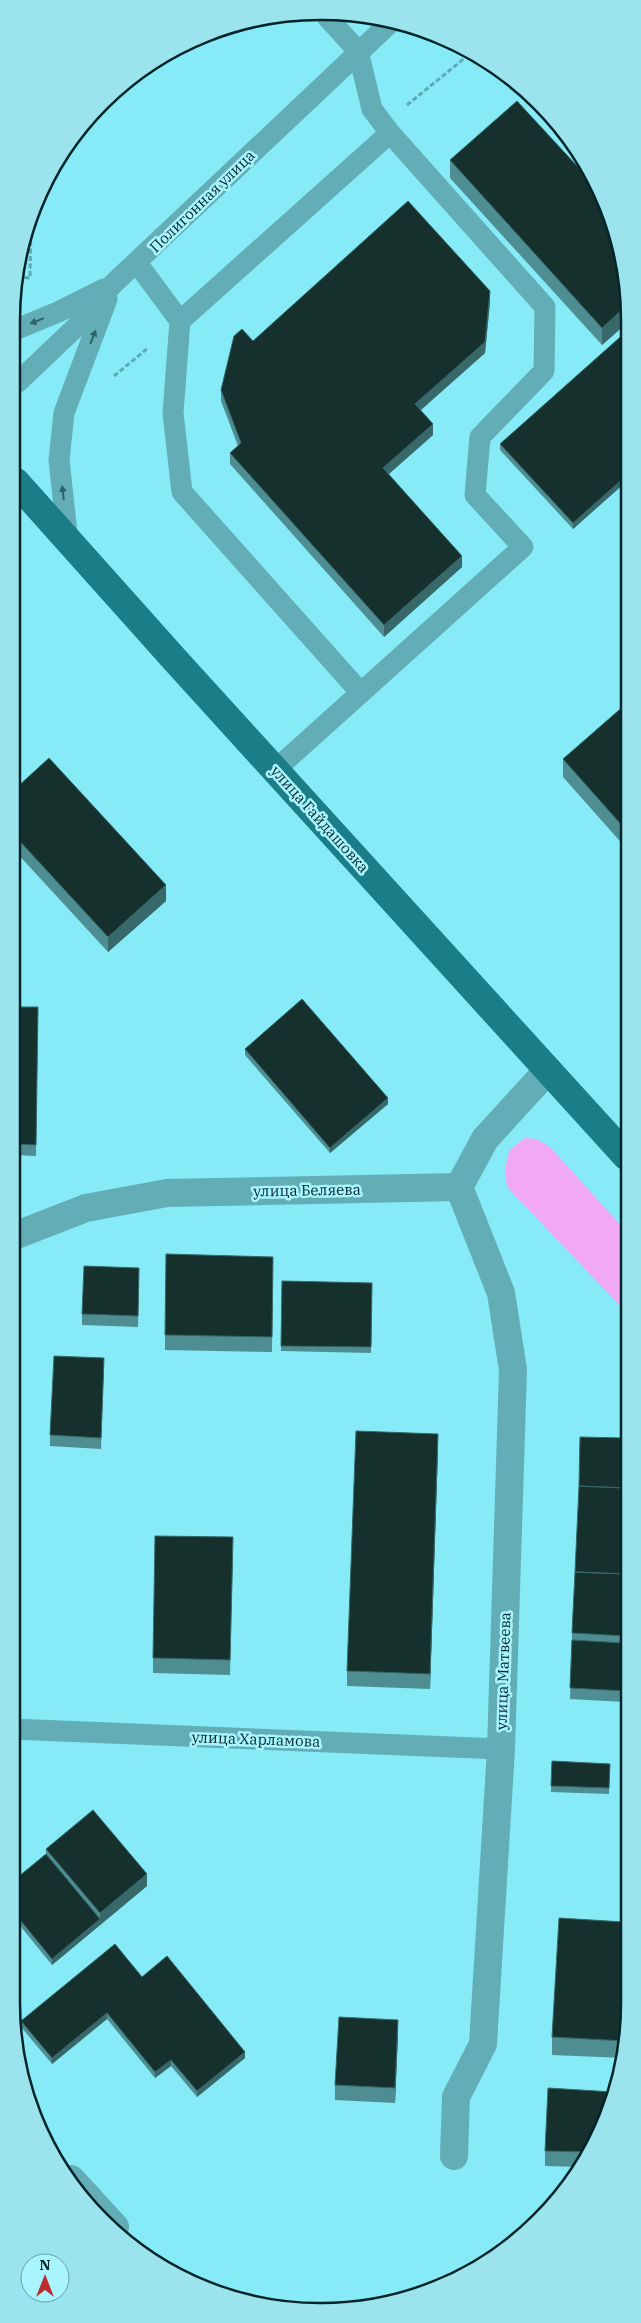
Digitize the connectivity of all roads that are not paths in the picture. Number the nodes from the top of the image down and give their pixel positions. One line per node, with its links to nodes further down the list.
1 (329, 20): 3 (lane)
2 (385, 27): 3 (lane, Полигонная улица)
3 (358, 51): 4 (lane); 5 (lane, Полигонная улица)
4 (390, 133): 7 (lane); 12 (lane)
5 (137, 263): 6 (lane, Полигонная улица); 7 (lane)
6 (113, 284): 8 (lane, one-way to 8); 9 (lane, Полигонная улица); 11 (lane, one-way to 6)
7 (180, 321): 12 (lane)
8 (20, 328)
9 (20, 381)
10 (20, 487): 11 (main road, улица Гайдашовка)
11 (68, 542): 13 (main road, улица Гайдашовка)
12 (361, 693): 13 (lane)
13 (275, 770): 14 (main road, улица Гайдашовка)
14 (548, 1070): 15 (main road, улица Гайдашовка); 16 (street)
15 (621, 1150)
16 (459, 1187): 17 (street, улица Беляева); 19 (street, улица Матвеева)
17 (20, 1234)
18 (20, 1730): 19 (lane, улица Харламова)
19 (501, 1749): 20 (street, улица Матвеева)
20 (454, 2156)

